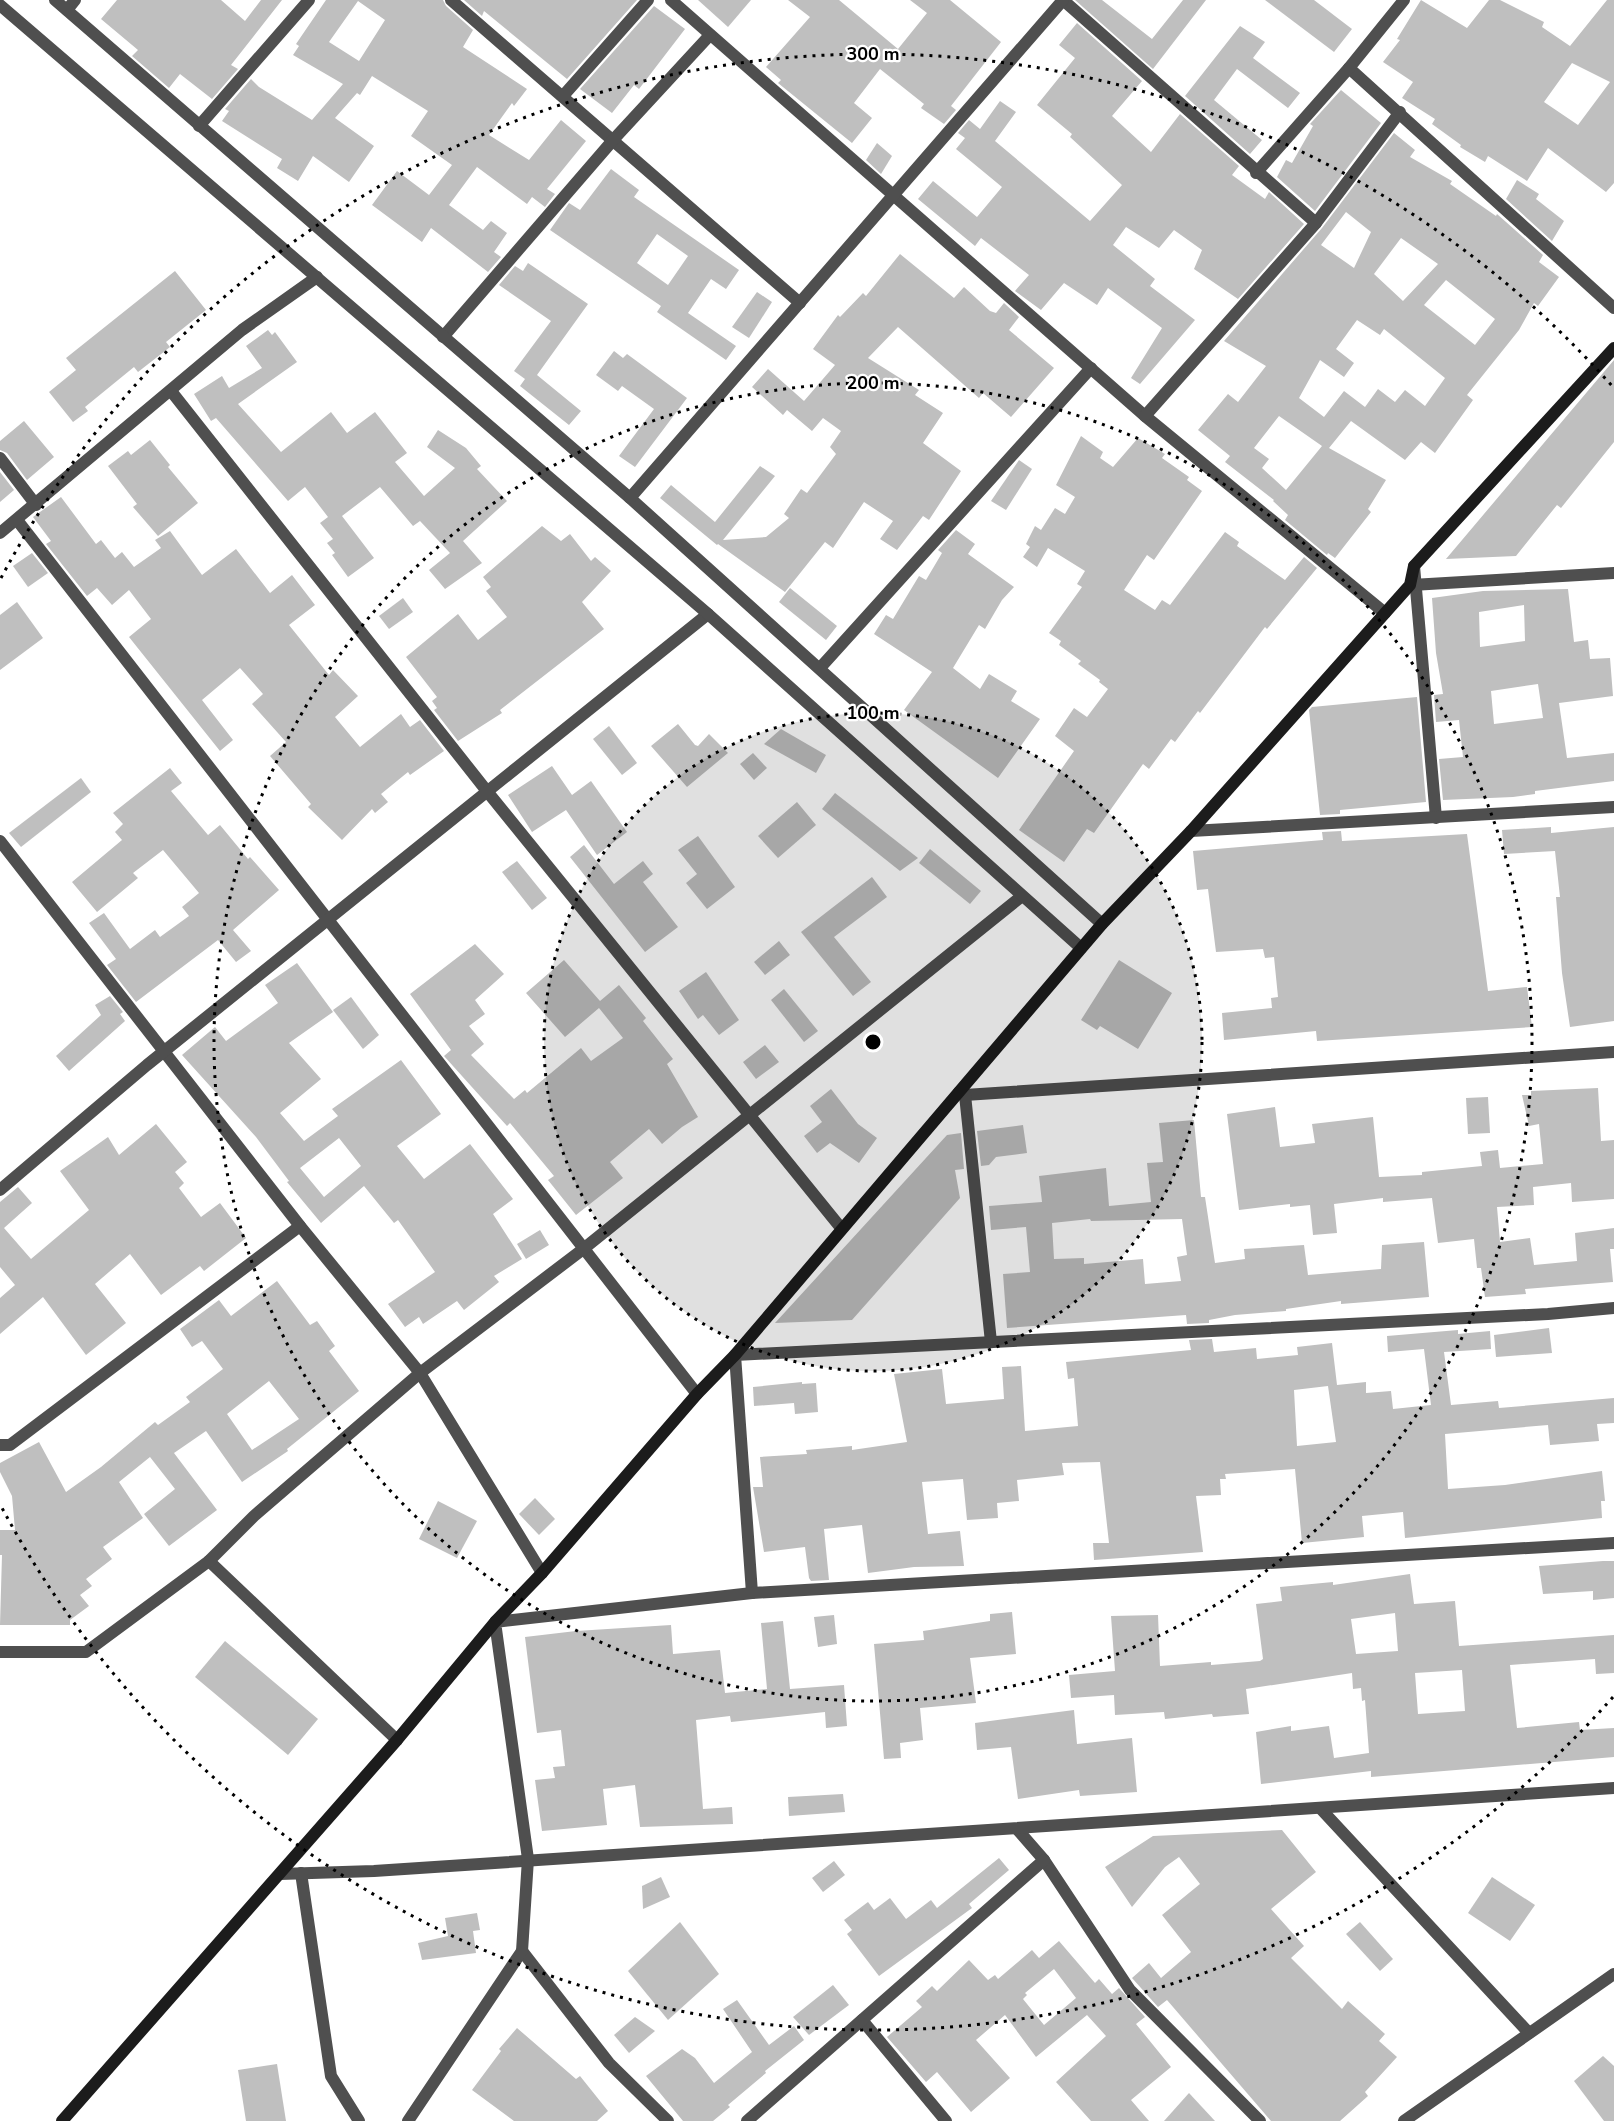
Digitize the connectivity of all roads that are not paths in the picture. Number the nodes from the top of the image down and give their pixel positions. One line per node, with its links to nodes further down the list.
1 (55, 0): 9 (street)
2 (309, 0): 14 (street)
3 (451, 0): 12 (street)
4 (648, 0): 12 (street)
5 (671, 0): 10 (street)
6 (1063, 0): 16 (street); 17 (street)
7 (1404, 0): 11 (street)
8 (0, 5): 19 (street)
9 (71, 5): 14 (street)
10 (710, 35): 15 (street); 17 (street)
11 (1349, 68): 13 (street); 16 (street)
12 (563, 96): 15 (street)
13 (1400, 112): 18 (street); 21 (street)
14 (199, 126): 22 (street)
15 (614, 139): 20 (street); 22 (street)
16 (1256, 173): 18 (street)
17 (894, 195): 20 (street); 24 (street)
18 (1316, 223): 26 (street)
19 (317, 277): 25 (street); 35 (street)
20 (800, 303): 28 (street)
21 (1614, 308)
22 (443, 337): 28 (street)
23 (1614, 348): 33 (main road)
24 (1091, 368): 26 (street); 36 (street)
25 (171, 391): 29 (street); 37 (street)
26 (1145, 416): 34 (street)
27 (0, 458): 29 (street)
28 (630, 498): 36 (street)
29 (36, 505): 30 (street)
30 (17, 520): 31 (street); 43 (street)
31 (0, 533)
32 (1614, 573): 33 (street)
33 (1414, 586): 34 (main road); 39 (street)
34 (1385, 613): 40 (main road)
35 (708, 614): 37 (street); 42 (street)
36 (820, 668): 44 (street)
37 (486, 790): 43 (street); 49 (street)
38 (1614, 807): 39 (street)
39 (1436, 819): 40 (street)
40 (1191, 831): 44 (main road)
41 (0, 842): 46 (street)
42 (1022, 896): 45 (street); 49 (street)
43 (329, 919): 46 (street); 53 (street)
44 (1102, 924): 45 (main road)
45 (1081, 948): 48 (main road)
46 (165, 1051): 50 (street); 51 (street)
47 (1614, 1052): 48 (street)
48 (962, 1093): 52 (main road); 55 (street)
49 (752, 1115): 52 (street); 53 (street)
50 (0, 1190)
51 (300, 1226): 57 (street); 59 (street)
52 (841, 1228): 56 (main road)
53 (582, 1250): 57 (street); 58 (street)
54 (1614, 1308): 55 (street)
55 (991, 1342): 56 (street)
56 (735, 1355): 58 (main road); 63 (street)
57 (420, 1373): 61 (street); 62 (street)
58 (697, 1394): 62 (main road)
59 (0, 1445)
60 (1614, 1543): 63 (street)
61 (209, 1561): 65 (street); 66 (street)
62 (542, 1573): 64 (main road)
63 (752, 1593): 64 (street)
64 (495, 1622): 66 (main road); 70 (street)
65 (0, 1652)
66 (397, 1740): 73 (main road)
67 (1614, 1788): 68 (street)
68 (1320, 1808): 69 (street); 77 (street)
69 (1017, 1829): 70 (street); 71 (street)
70 (528, 1859): 72 (street); 74 (street)
71 (1044, 1860): 76 (street); 84 (street)
72 (301, 1873): 73 (street); 79 (street)
73 (280, 1874): 78 (main road)
74 (522, 1951): 80 (street); 81 (street)
75 (1614, 1974): 77 (street)
76 (862, 2020): 82 (street); 83 (street)
77 (1529, 2033): 85 (street)
78 (62, 2121)
79 (359, 2121)
80 (408, 2121)
81 (668, 2121)
82 (747, 2121)
83 (946, 2121)
84 (1260, 2121)
85 (1404, 2121)

